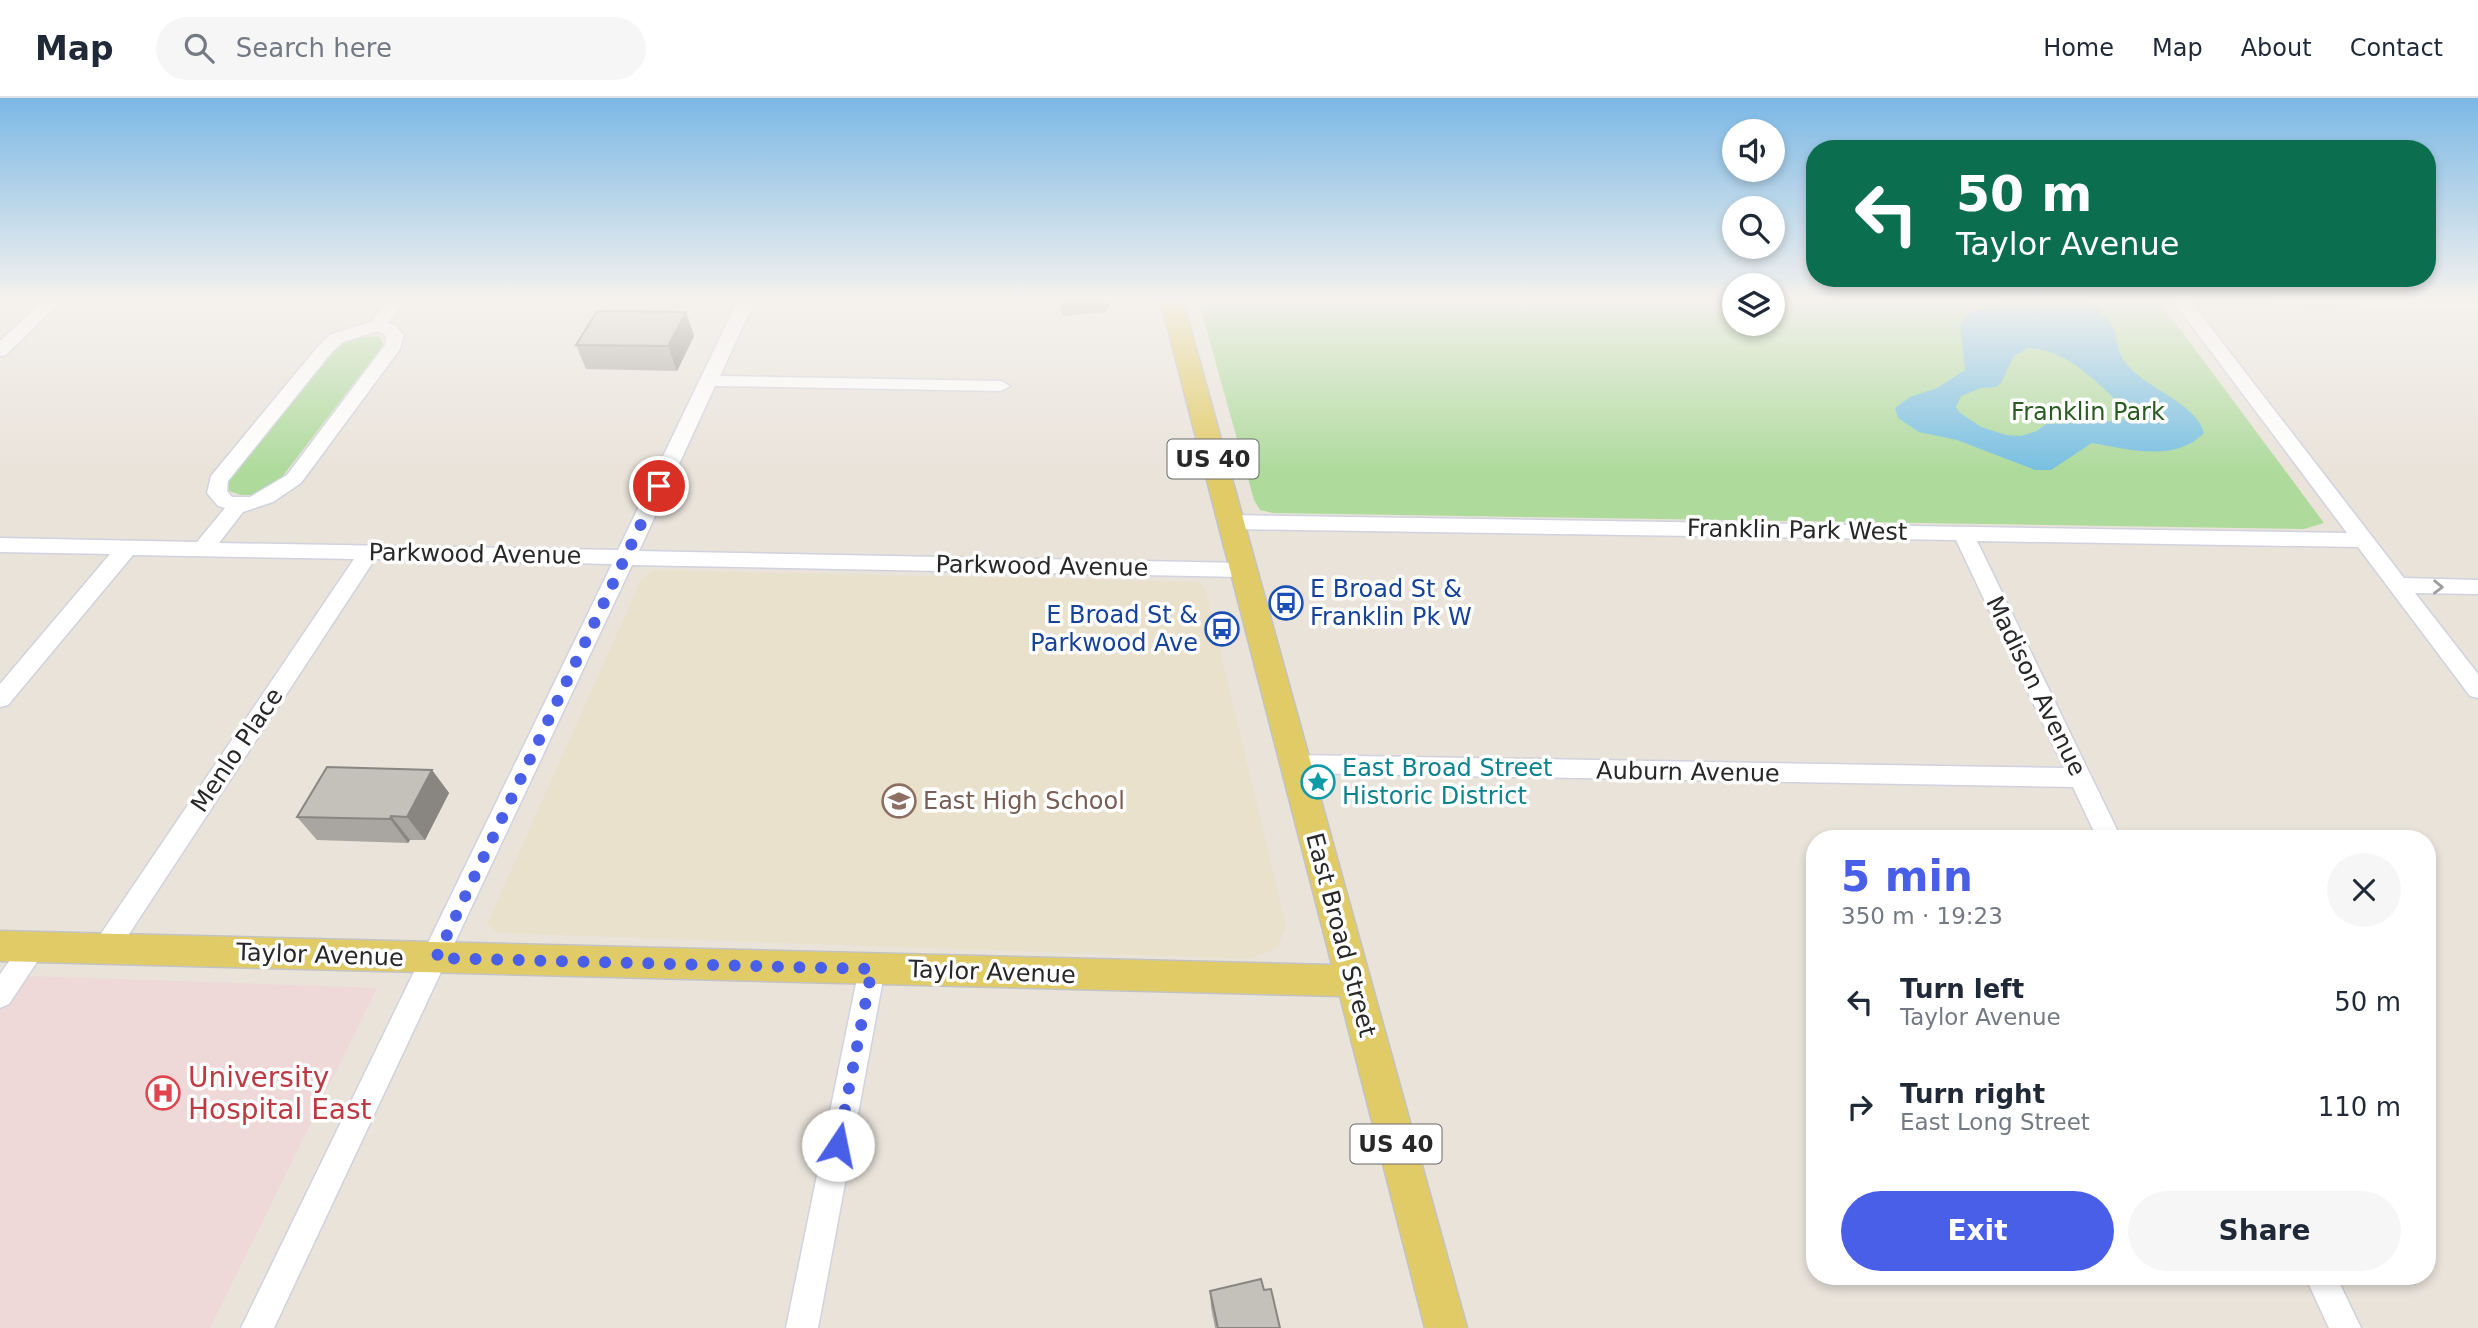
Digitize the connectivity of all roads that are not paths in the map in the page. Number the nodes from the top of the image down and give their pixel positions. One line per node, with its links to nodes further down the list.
1 (320, 355): 8 (street)
2 (386, 355): 8 (street)
3 (722, 355): 6 (street)
4 (1186, 355): 9 (main road, East Broad Street / US 40)
5 (2222, 355): 11 (street)
6 (710, 381): 7 (street); 16 (street)
7 (1001, 386)
8 (237, 506): 14 (street)
9 (1230, 522): 10 (street, Franklin Park West); 17 (main road, East Broad Street / US 40)
10 (1963, 533): 11 (street, Franklin Park West); 23 (street, Madison Avenue)
11 (2363, 540): 18 (street)
12 (0, 545): 13 (street, Parkwood Avenue)
13 (127, 548): 14 (street, Parkwood Avenue); 21 (street)
14 (203, 549): 15 (street, Parkwood Avenue)
15 (369, 552): 16 (street, Parkwood Avenue); 27 (street, Menlo Place)
16 (625, 556): 17 (street, Parkwood Avenue); 28 (street)
17 (1243, 570): 22 (main road, East Broad Street / US 40)
18 (2398, 585): 19 (street, one-way to 19); 20 (street)
19 (2478, 587)
20 (2478, 690)
21 (0, 699)
22 (1296, 764): 23 (street, Auburn Avenue); 30 (main road, East Broad Street / US 40)
23 (2080, 778): 24 (street, Madison Avenue)
24 (2105, 830)
25 (0, 946): 26 (main road, Taylor Avenue)
26 (34, 947): 27 (main road, Taylor Avenue); 31 (street)
27 (105, 949): 28 (main road, Taylor Avenue)
28 (436, 958): 29 (main road, Taylor Avenue); 33 (street)
29 (872, 969): 30 (main road, Taylor Avenue); 34 (street)
30 (1354, 981): 35 (main road, East Broad Street / US 40)
31 (0, 996)
32 (2324, 1285): 36 (street)
33 (257, 1328)
34 (802, 1328)
35 (1446, 1328)
36 (2345, 1328)

